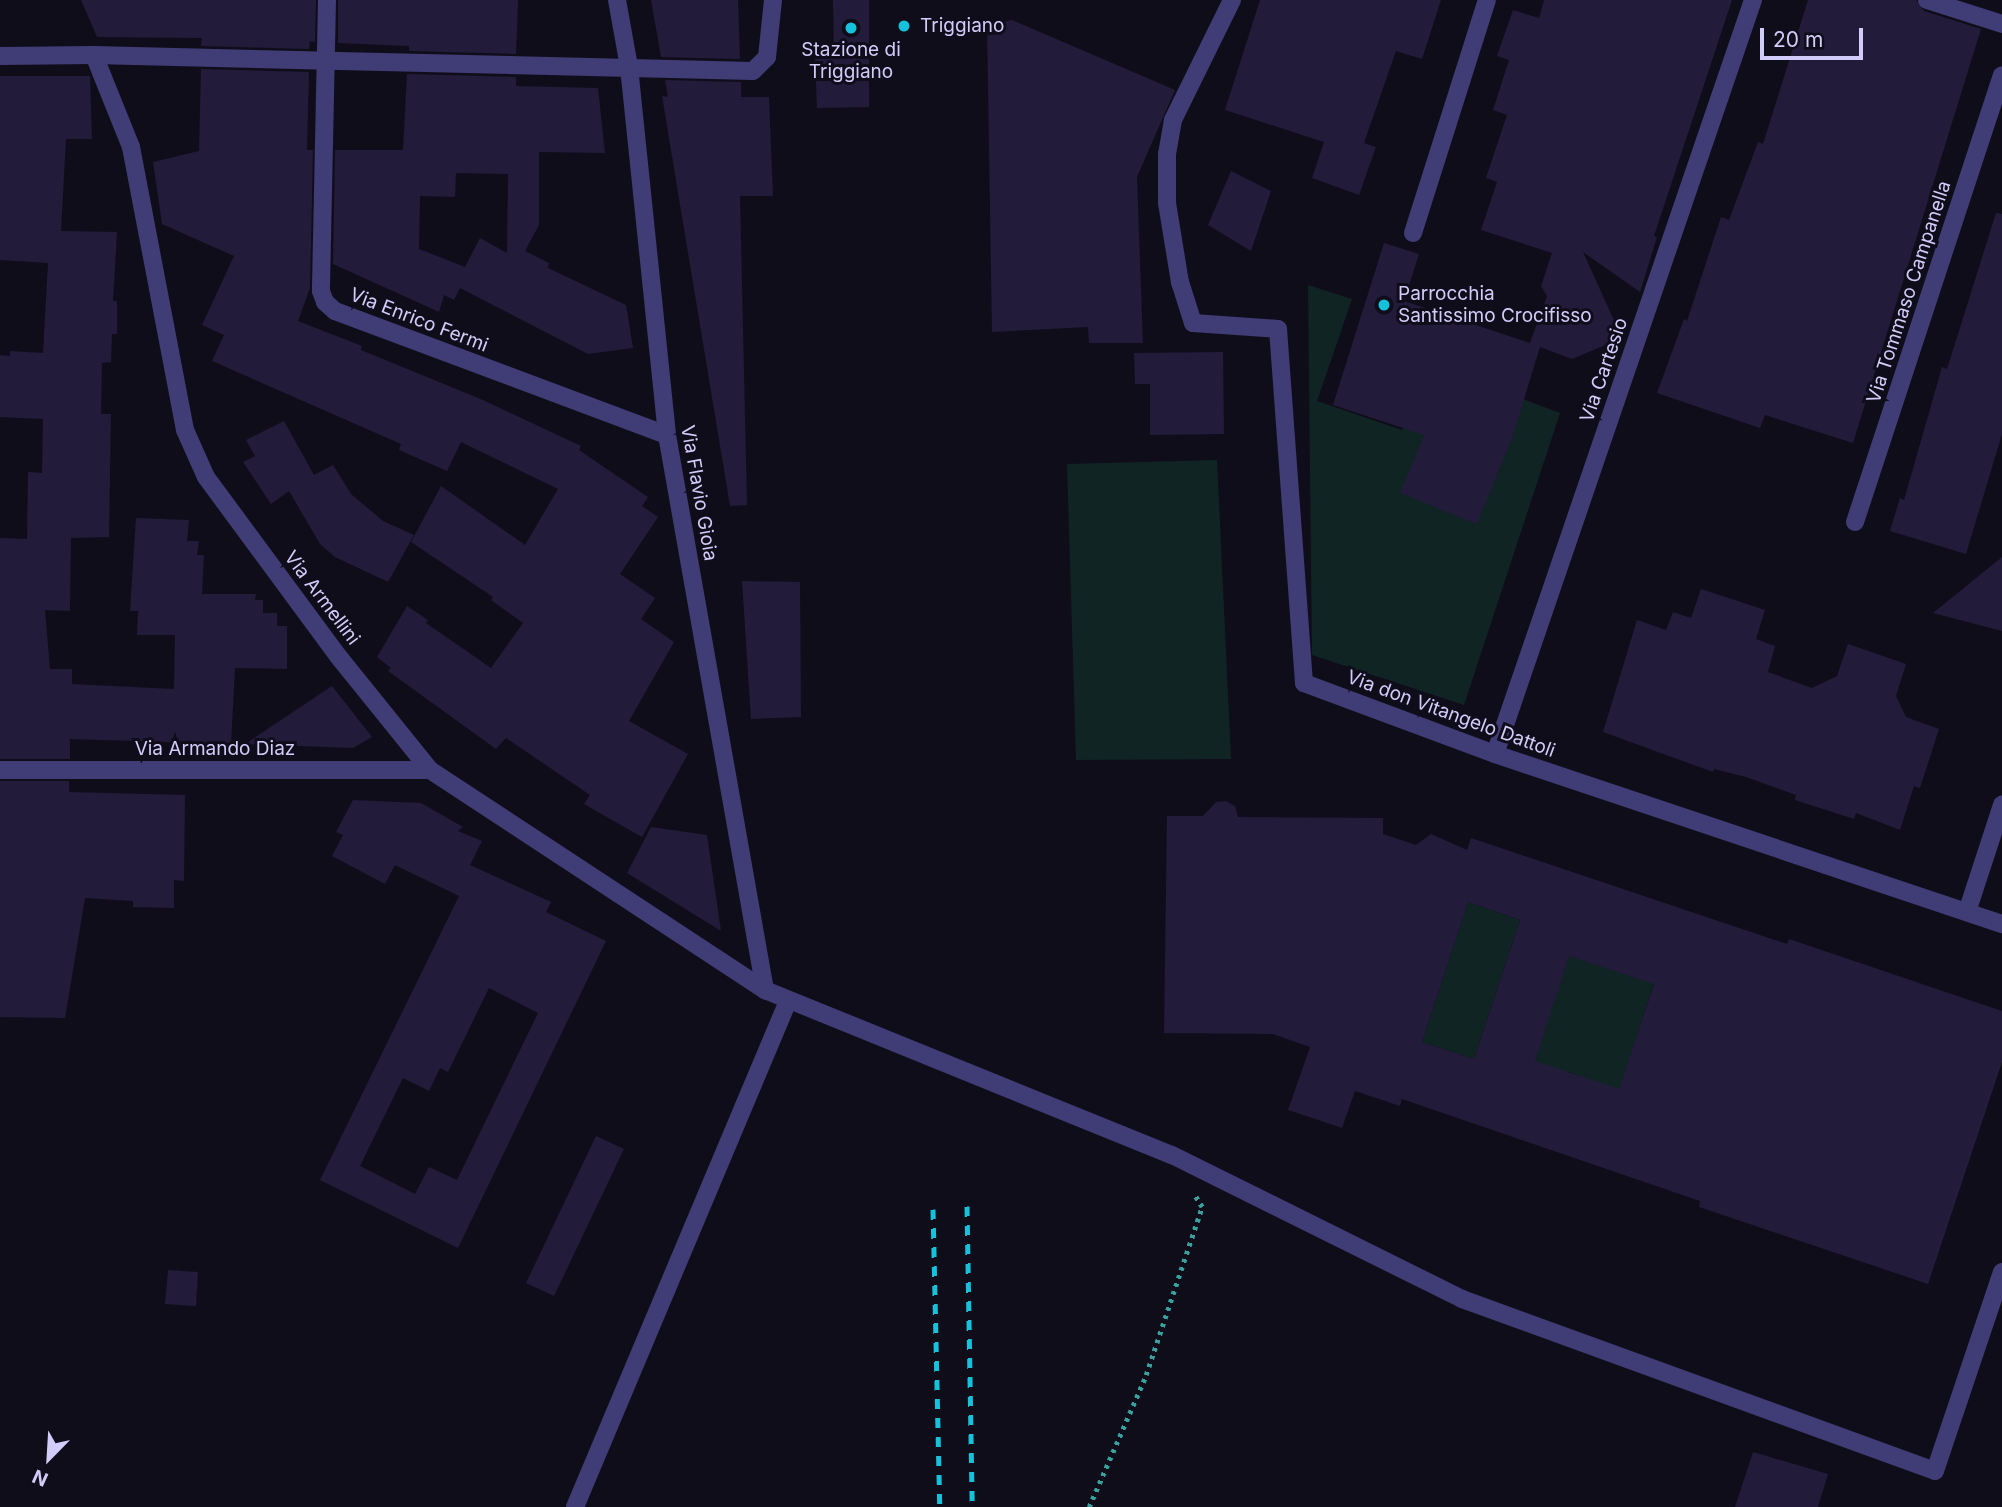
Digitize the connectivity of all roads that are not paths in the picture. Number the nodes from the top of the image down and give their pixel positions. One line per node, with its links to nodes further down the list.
1 (327, 0): 11 (street, Via Enrico Fermi)
2 (617, 0): 12 (street, Via Flavio Gioia)
3 (773, 0): 12 (street)
4 (1232, 0): 17 (street, Via don Vitangelo Dattoli)
5 (1487, 0): 14 (street)
6 (1753, 0): 17 (street, Via Cartesio)
7 (1927, 0): 8 (street)
8 (2002, 24)
9 (94, 55): 10 (street); 11 (street); 19 (street, Via Armellini)
10 (0, 56)
11 (324, 63): 12 (street); 15 (street, Via Enrico Fermi)
12 (629, 67): 15 (street, Via Flavio Gioia)
13 (2002, 76): 16 (street, Via Tommaso Campanella)
14 (1413, 233)
15 (667, 435): 23 (street, Via Flavio Gioia)
16 (1855, 522)
17 (1494, 754): 21 (street, Via don Vitangelo Dattoli)
18 (0, 769): 19 (street, Via Armando Diaz)
19 (430, 771): 23 (street, Via Armellini)
20 (2002, 805): 21 (street)
21 (1967, 912): 22 (street, Via don Vitangelo Dattoli)
22 (2002, 924)
23 (765, 990): 24 (street, Via Armellini)
24 (788, 1001): 25 (street, Via Armellini); 26 (street)
25 (2002, 1272)
26 (575, 1507)

